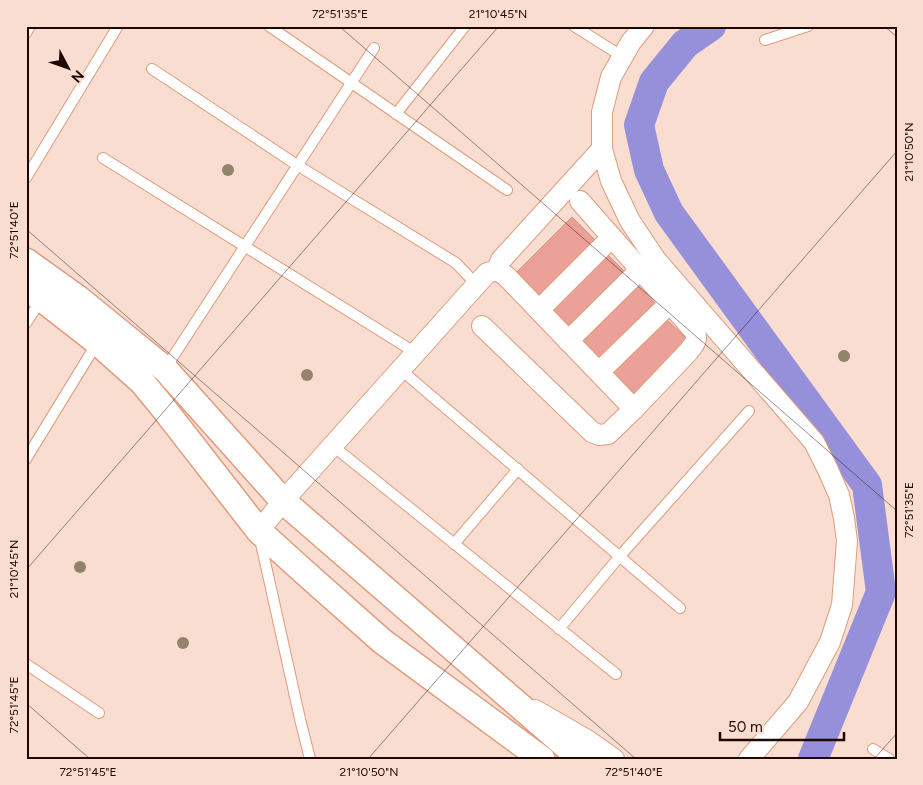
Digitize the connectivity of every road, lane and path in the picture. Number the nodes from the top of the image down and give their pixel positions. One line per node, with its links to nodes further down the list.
1 (30, 26): 8 (lane)
2 (118, 26): 18 (lane)
3 (269, 26): 13 (lane)
4 (465, 26): 14 (lane)
5 (574, 26): 11 (lane)
6 (644, 26): 11 (street)
7 (808, 26): 9 (lane)
8 (26, 33)
9 (765, 40)
10 (374, 48): 13 (lane)
11 (623, 56): 15 (street)
12 (152, 69): 17 (lane)
13 (351, 83): 14 (lane); 17 (lane)
14 (396, 114): 19 (lane)
15 (602, 149): 25 (street); 60 (street)
16 (104, 158): 22 (lane)
17 (297, 165): 22 (lane); 26 (lane)
18 (26, 178)
19 (508, 190)
20 (580, 200): 21 (street)
21 (612, 237): 24 (street); 29 (street)
22 (244, 245): 34 (lane); 35 (lane)
23 (26, 261): 35 (street)
24 (640, 269): 28 (street); 32 (street)
25 (497, 270): 26 (street); 29 (street)
26 (476, 284): 34 (street)
27 (34, 294): 30 (lane); 33 (street)
28 (670, 303): 37 (street); 38 (street)
29 (539, 310): 32 (street)
30 (26, 323)
31 (482, 326): 38 (street)
32 (568, 341): 37 (street)
33 (97, 342): 41 (lane); 44 (street)
34 (416, 353): 36 (street)
35 (165, 369): 43 (street)
36 (401, 370): 40 (street); 42 (lane)
37 (599, 372): 38 (street)
38 (634, 409)
39 (750, 411): 46 (lane)
40 (333, 446): 43 (street); 45 (lane)
41 (26, 459)
42 (518, 469): 45 (lane); 46 (lane)
43 (283, 501): 44 (street); 48 (street)
44 (259, 531): 50 (street); 56 (lane)
45 (454, 544): 49 (lane)
46 (620, 556): 47 (lane); 49 (lane)
47 (680, 608)
48 (408, 610): 50 (street); 53 (street)
49 (559, 629): 52 (lane)
50 (382, 641): 57 (street)
51 (26, 664): 54 (lane)
52 (616, 674)
53 (502, 690): 58 (street); 59 (street)
54 (99, 713)
55 (873, 749): 61 (lane)
56 (310, 759)
57 (542, 759)
58 (582, 759)
59 (614, 759)
60 (749, 759)
61 (889, 759)

